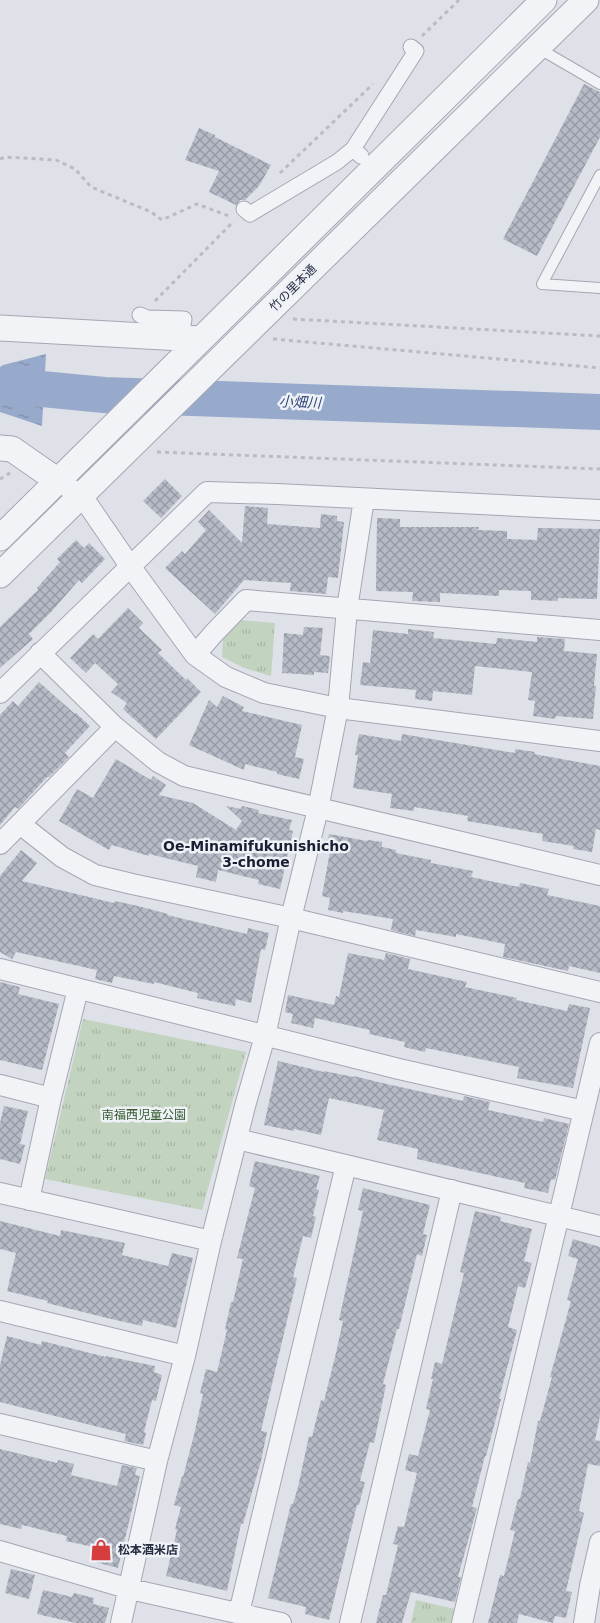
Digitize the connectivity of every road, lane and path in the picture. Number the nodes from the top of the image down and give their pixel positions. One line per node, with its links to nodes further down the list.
1 (459, 0): 4 (path)
2 (544, 0): 16 (street)
3 (586, 0): 5 (street, 竹の里本通)
4 (411, 47): 11 (street)
5 (538, 48): 7 (lane); 24 (street, 竹の里本通)
6 (376, 80): 9 (path)
7 (600, 84)
8 (0, 159): 13 (path)
9 (280, 174)
10 (600, 175): 12 (lane)
11 (244, 209)
12 (600, 288)
13 (140, 316): 16 (street)
14 (290, 319): 17 (path)
15 (0, 328): 16 (street)
16 (192, 332): 23 (street)
17 (600, 336)
18 (270, 339): 19 (path)
19 (600, 368)
20 (0, 448): 23 (street)
21 (156, 452): 22 (path)
22 (600, 469)
23 (58, 481): 24 (street); 27 (street)
24 (82, 496): 28 (street); 29 (street, 竹の里本通)
25 (364, 499): 26 (street); 28 (street); 30 (street)
26 (600, 510)
27 (0, 538)
28 (130, 566): 32 (street); 33 (street)
29 (0, 576)
30 (347, 609): 31 (street); 33 (street); 35 (street)
31 (600, 630)
32 (40, 653): 34 (street); 36 (street)
33 (195, 655): 35 (street)
34 (0, 693)
35 (338, 708): 37 (street); 38 (street)
36 (115, 726): 38 (street); 39 (street)
37 (600, 741)
38 (318, 809): 41 (street); 42 (street)
39 (20, 824): 40 (street); 42 (street)
40 (0, 844)
41 (600, 875)
42 (291, 918): 45 (street); 46 (street)
43 (0, 969): 44 (street)
44 (78, 989): 46 (street); 49 (street)
45 (600, 992)
46 (265, 1036): 50 (street); 51 (street)
47 (600, 1043): 50 (street)
48 (0, 1085): 49 (street)
49 (51, 1098): 55 (street)
50 (584, 1110): 56 (street)
51 (237, 1139): 52 (street); 58 (street)
52 (346, 1166): 53 (street); 66 (street)
53 (452, 1190): 56 (street); 69 (street)
54 (0, 1193): 55 (street)
55 (29, 1200): 58 (street)
56 (559, 1215): 57 (street); 70 (street)
57 (600, 1226)
58 (211, 1242): 60 (street)
59 (0, 1311): 60 (street)
60 (185, 1356): 62 (street)
61 (0, 1424): 62 (street)
62 (157, 1462): 65 (street)
63 (600, 1542): 71 (street)
64 (0, 1551): 65 (street)
65 (130, 1588): 66 (street); 67 (street)
66 (239, 1613): 68 (street)
67 (121, 1623)
68 (281, 1623)
69 (350, 1623)
70 (462, 1623)
71 (584, 1623)

